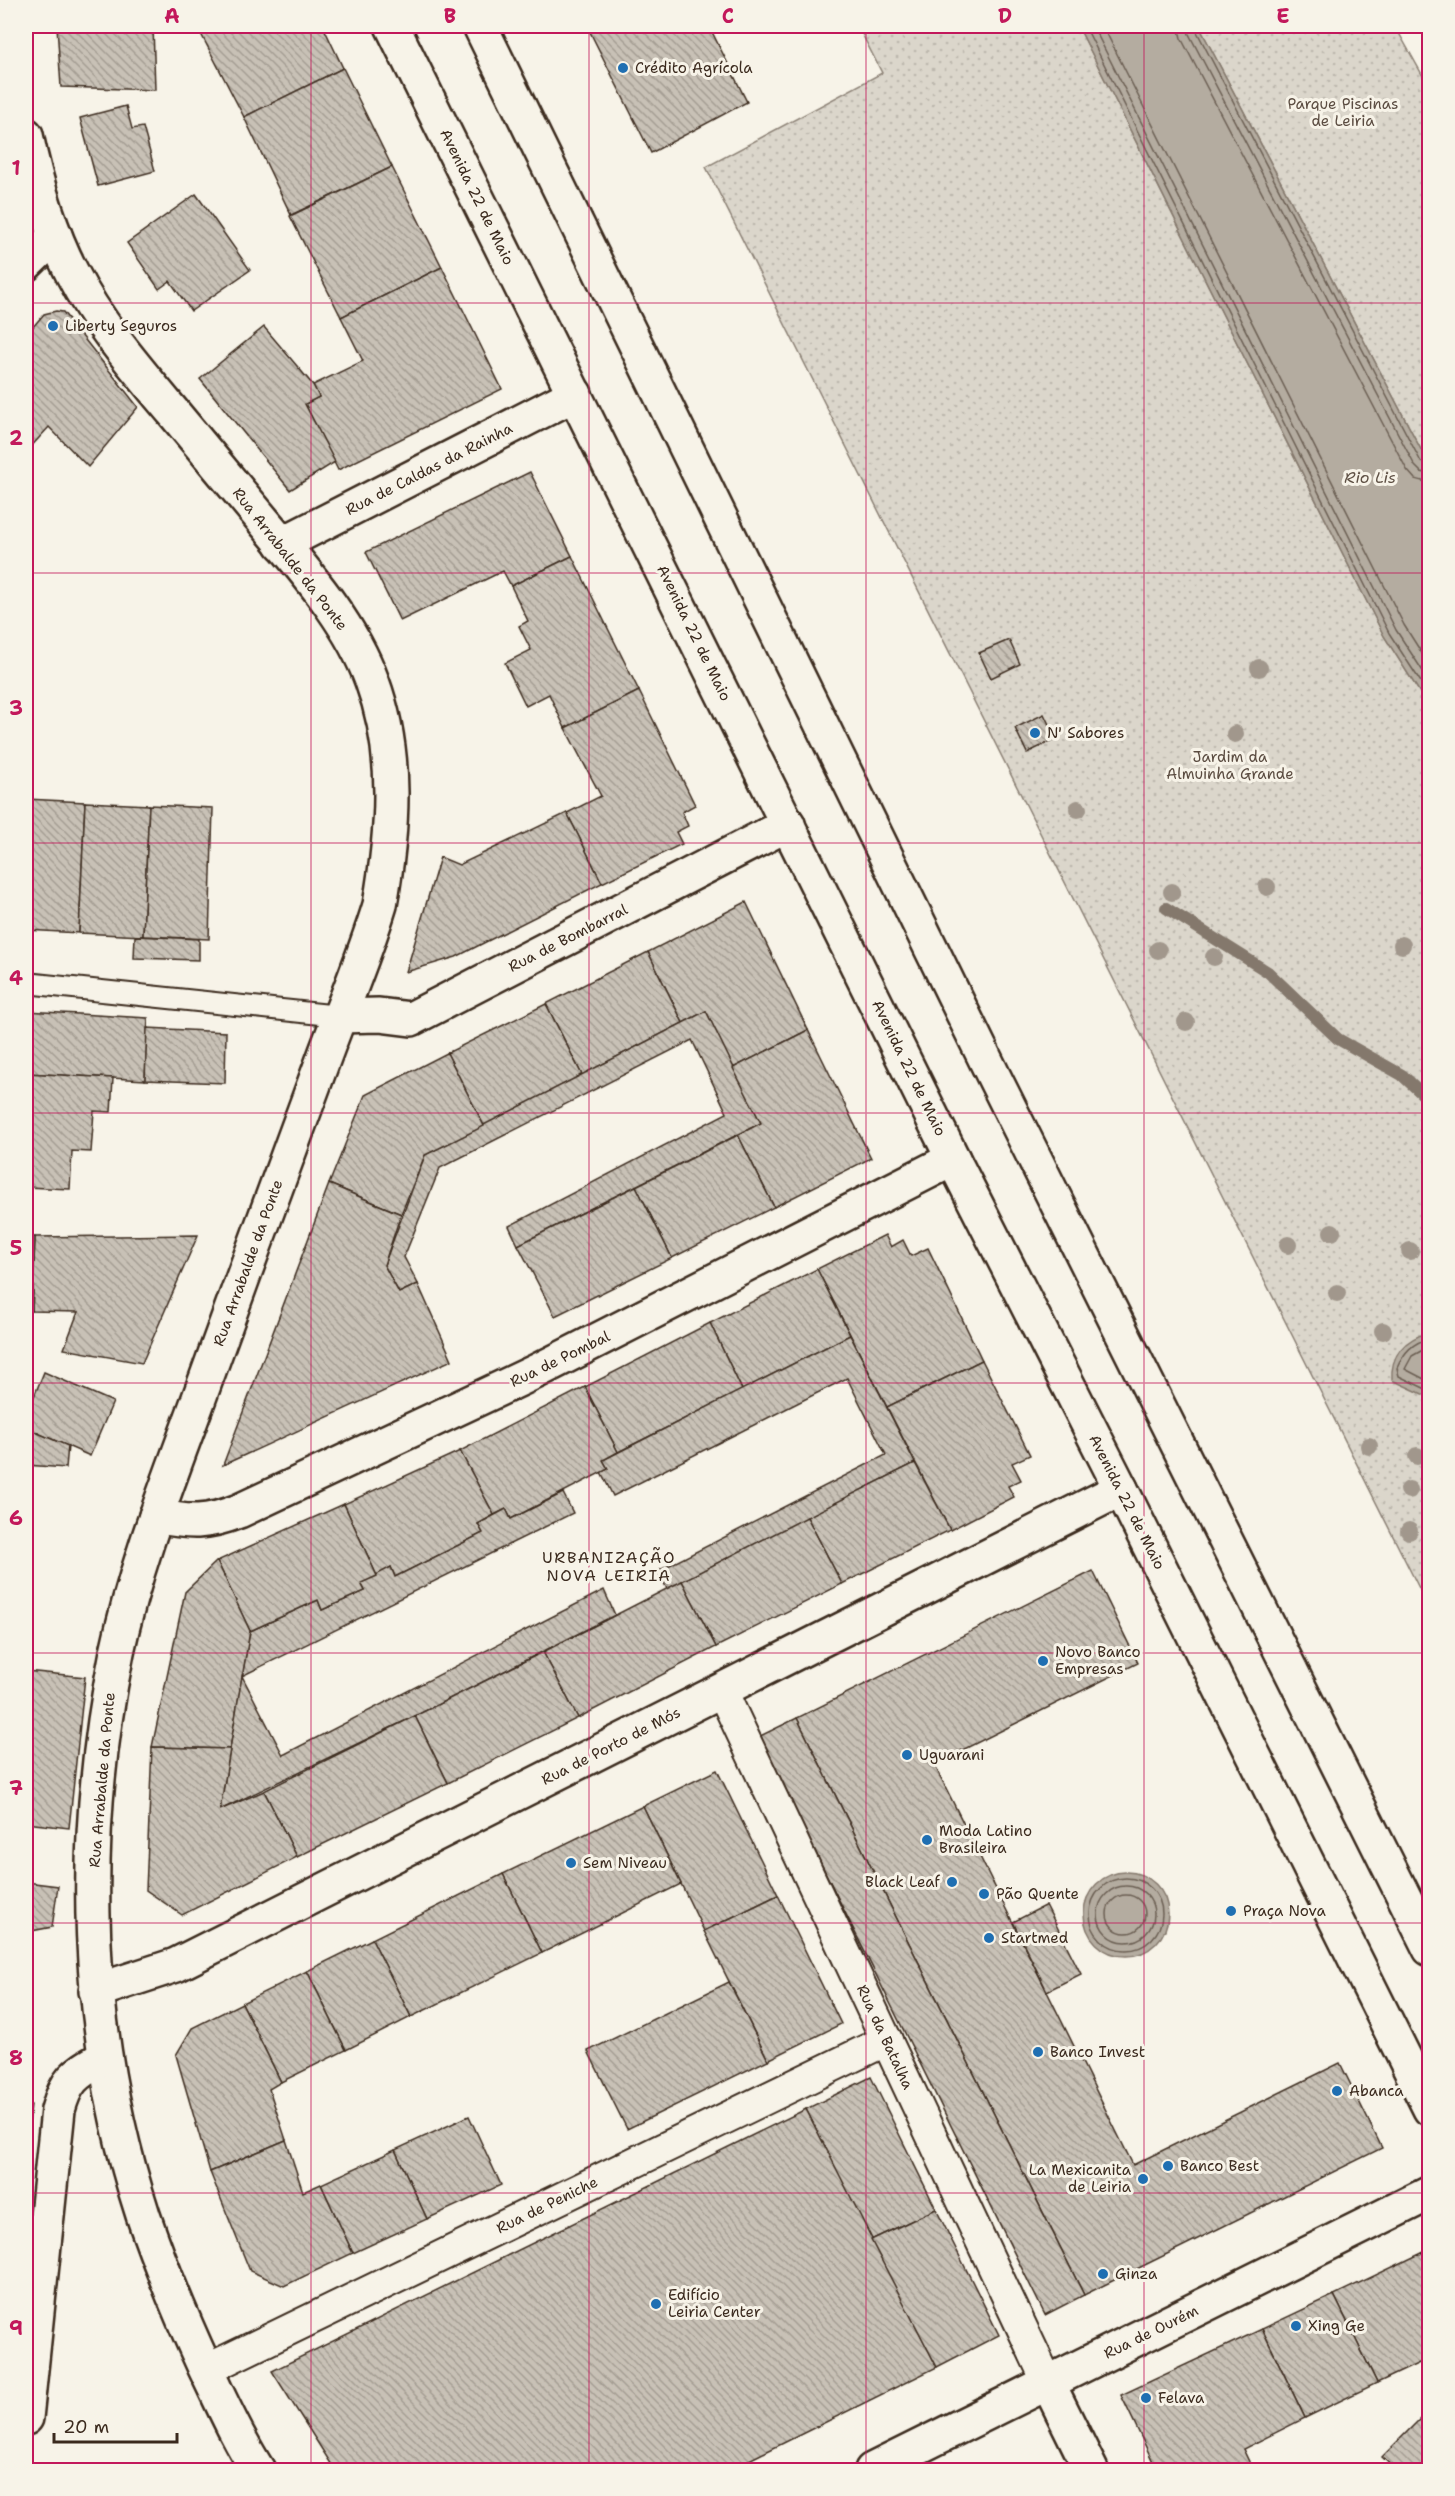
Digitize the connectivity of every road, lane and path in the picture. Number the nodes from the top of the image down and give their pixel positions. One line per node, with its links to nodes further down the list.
1 (392, 26): 6 (street, Avenida 22 de Maio)
2 (480, 26): 15 (street)
3 (26, 135): 4 (street, Rua Arrabalde da Ponte)
4 (55, 236): 5 (street); 7 (street, Rua Arrabalde da Ponte)
5 (26, 264)
6 (575, 394): 7 (street, Rua de Caldas da Rainha); 8 (street, Avenida 22 de Maio)
7 (282, 544): 10 (street, Rua Arrabalde da Ponte)
8 (788, 824): 10 (street, Rua de Bombarral); 11 (street, Avenida 22 de Maio)
9 (26, 983): 10 (lane)
10 (339, 1016): 13 (street, Rua Arrabalde da Ponte)
11 (953, 1159): 12 (street, Avenida 22 de Maio); 13 (street, Rua de Pombal)
12 (1121, 1490): 14 (street, Rua de Porto de Mós); 19 (street, Avenida 22 de Maio)
13 (156, 1516): 16 (street, Rua Arrabalde da Ponte)
14 (722, 1690): 16 (street, Rua de Porto de Mós); 17 (street, Rua da Batalha)
15 (1430, 1949)
16 (96, 1991): 18 (street, Rua Arrabalde da Ponte)
17 (887, 2040): 21 (street, Rua de Peniche); 22 (street, Rua da Batalha)
18 (104, 2057): 21 (street, Rua Arrabalde da Ponte); 23 (street)
19 (1430, 2109)
20 (1430, 2193): 22 (street, Rua de Ourém)
21 (206, 2370): 24 (street, Rua Arrabalde da Ponte)
22 (1048, 2383): 25 (street, Rua de Ourém); 26 (street)
23 (26, 2418)
24 (258, 2470)
25 (872, 2470)
26 (1091, 2470)

